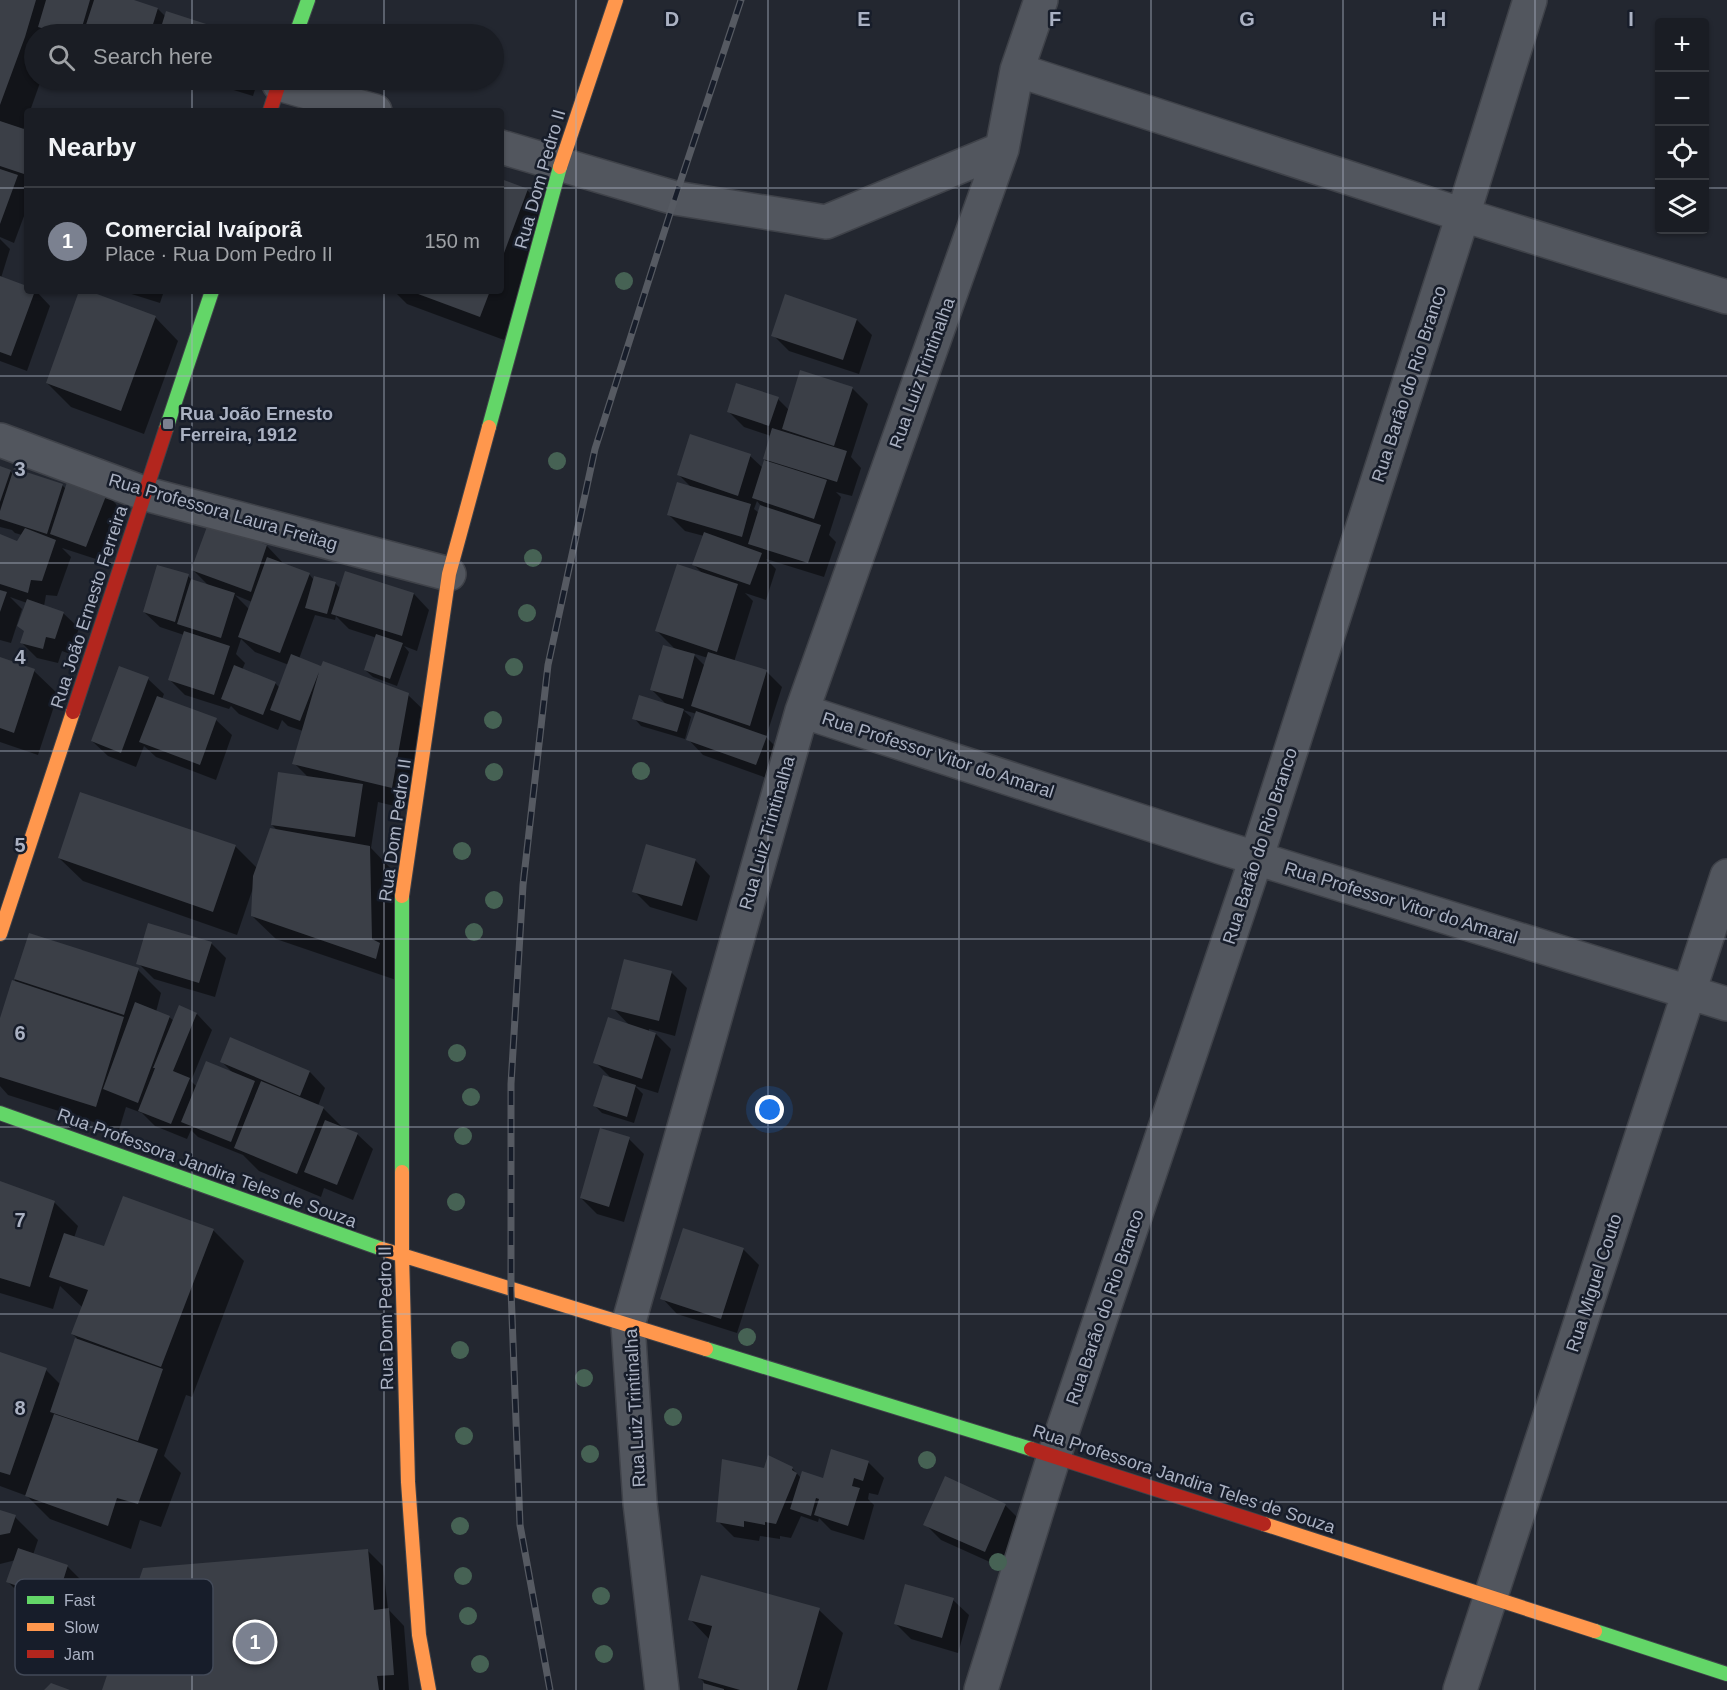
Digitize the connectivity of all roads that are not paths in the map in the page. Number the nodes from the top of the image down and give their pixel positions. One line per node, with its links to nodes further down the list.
1 (308, 0): 5 (street)
2 (616, 0): 11 (street, Rua Dom Pedro II)
3 (1041, 0): 6 (street, Rua Luiz Trintinalha)
4 (1530, 0): 12 (street, Rua Barão do Rio Branco)
5 (300, 24)
6 (1017, 70): 10 (street, Rua Luiz Trintinalha); 12 (street)
7 (276, 92): 8 (street)
8 (359, 108)
9 (504, 148): 11 (street)
10 (1002, 149): 11 (street); 18 (street, Rua Luiz Trintinalha)
11 (561, 164): 17 (street, Rua Dom Pedro II)
12 (1463, 215): 14 (street); 19 (street, Rua Barão do Rio Branco)
13 (211, 294): 16 (street, Rua João Ernesto Ferreira)
14 (1727, 297)
15 (0, 440): 16 (street, Rua Professora Laura Freitag)
16 (146, 494): 17 (street, Rua Professora Laura Freitag); 21 (street, Rua João Ernesto Ferreira)
17 (449, 574): 25 (street, Rua Dom Pedro II)
18 (802, 711): 19 (street, Rua Professor Vitor do Amaral); 26 (street, Rua Luiz Trintinalha)
19 (1256, 859): 22 (street, Rua Professor Vitor do Amaral); 27 (street, Rua Barão do Rio Branco)
20 (1727, 876): 22 (street, Rua Miguel Couto)
21 (0, 934)
22 (1689, 993): 23 (street, Rua Professor Vitor do Amaral); 28 (street, Rua Miguel Couto)
23 (1727, 1004)
24 (0, 1113): 25 (street, Rua Professora Jandira Teles de Souza)
25 (402, 1256): 26 (street, Rua Professora Jandira Teles de Souza); 30 (street, Rua Dom Pedro II)
26 (628, 1325): 27 (street, Rua Professora Jandira Teles de Souza); 31 (street, Rua Luiz Trintinalha)
27 (1054, 1456): 28 (street, Rua Professora Jandira Teles de Souza); 32 (street, Rua Barão do Rio Branco)
28 (1491, 1596): 29 (street, Rua Professora Jandira Teles de Souza); 33 (street, Rua Miguel Couto)
29 (1727, 1674)
30 (429, 1690)
31 (662, 1690)
32 (981, 1690)
33 (1460, 1690)

